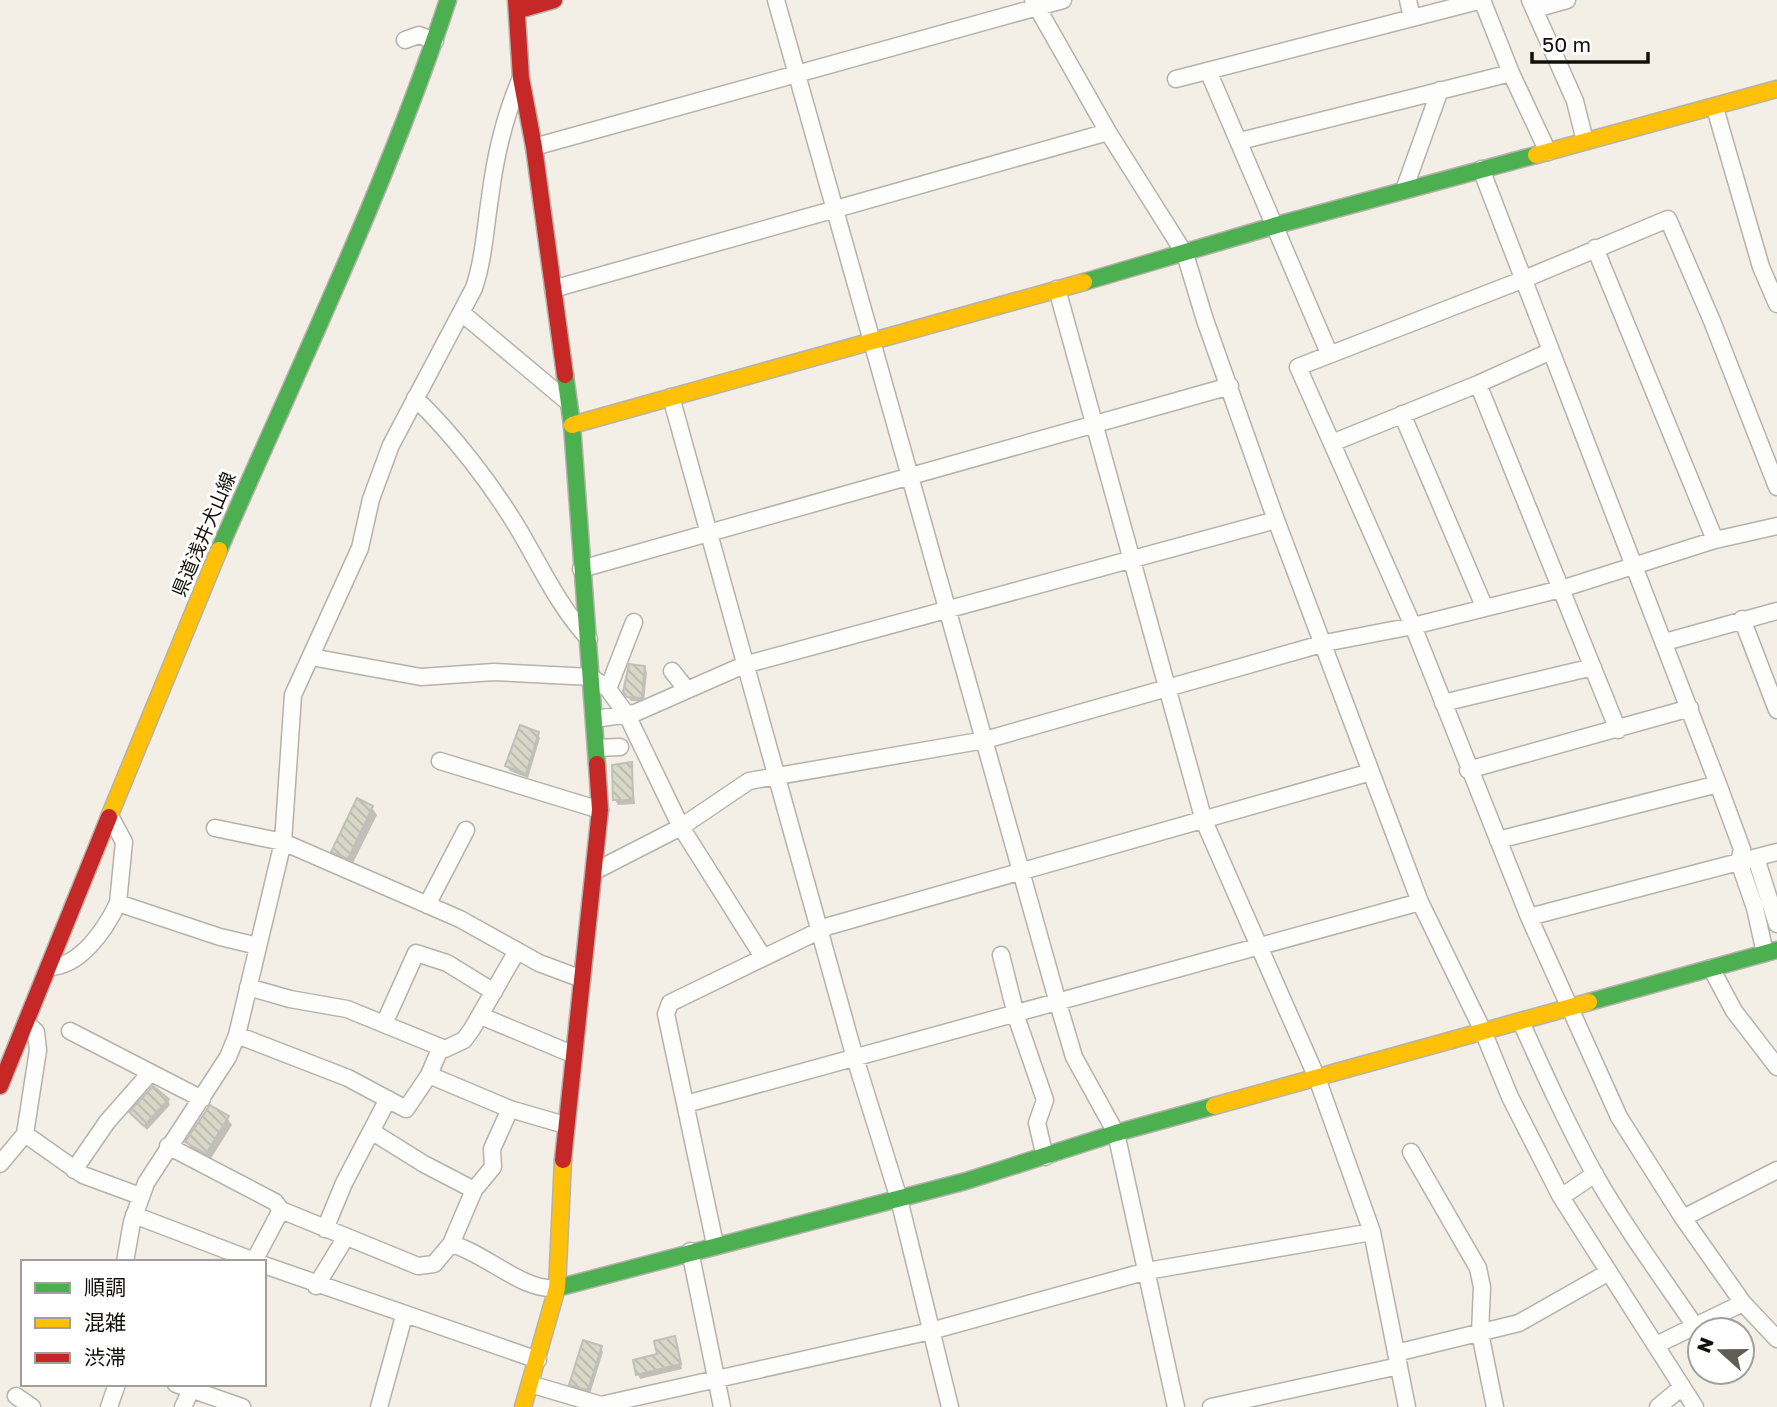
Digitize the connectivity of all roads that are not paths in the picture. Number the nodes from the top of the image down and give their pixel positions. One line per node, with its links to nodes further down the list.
1 (448, 0): 13 (street, 県道浅井犬山線)
2 (554, 0): 10 (street)
3 (776, 0): 16 (street)
4 (1063, 0): 8 (street)
5 (1408, 0): 11 (street)
6 (1482, 0): 11 (street); 15 (street)
7 (1567, 0): 9 (street)
8 (1035, 4): 16 (street); 22 (street)
9 (1533, 4): 24 (street)
10 (517, 5): 17 (street)
11 (1412, 18): 14 (street)
12 (405, 40): 13 (street)
13 (435, 41): 93 (street, 県道浅井犬山線)
14 (1209, 73): 18 (street); 23 (street)
15 (1511, 73): 20 (street); 26 (street)
16 (798, 75): 25 (street); 29 (street)
17 (521, 78): 25 (street); 38 (street)
18 (1176, 79)
19 (1777, 89): 21 (street)
20 (1440, 90): 23 (street); 28 (street)
21 (1715, 108): 24 (street); 33 (street)
22 (1108, 132): 29 (street); 32 (street)
23 (1240, 141): 30 (street)
24 (1585, 141): 26 (street)
25 (534, 147): 35 (street)
26 (1548, 152): 27 (street)
27 (1481, 169): 28 (street); 34 (street)
28 (1404, 190): 30 (street)
29 (836, 207): 35 (street); 39 (street)
30 (1277, 225): 32 (street); 41 (street)
31 (1595, 248): 34 (street); 52 (street); 56 (street)
32 (1185, 254): 36 (street); 43 (street)
33 (1769, 265): 37 (street)
34 (1522, 280): 40 (street); 41 (street)
35 (553, 289): 46 (street)
36 (1057, 289): 39 (street); 48 (street)
37 (1777, 304)
38 (463, 314): 45 (street); 46 (street)
39 (874, 341): 44 (street); 51 (street)
40 (1551, 351): 42 (street); 58 (street)
41 (1329, 353): 50 (street)
42 (1478, 384): 47 (street); 60 (street)
43 (1230, 386): 48 (street); 53 (street)
44 (671, 397): 49 (street); 55 (street)
45 (415, 398): 67 (street); 70 (street)
46 (568, 402): 49 (street)
47 (1402, 414): 50 (street); 61 (street)
48 (1095, 423): 51 (street); 57 (street)
49 (572, 425): 59 (street)
50 (1332, 443): 66 (street)
51 (912, 477): 55 (street); 62 (street)
52 (1777, 487)
53 (1276, 520): 57 (street); 69 (street)
54 (1777, 526): 56 (street)
55 (710, 534): 59 (street); 71 (street)
56 (1715, 540): 58 (street)
57 (1129, 557): 62 (street); 75 (street)
58 (1634, 566): 60 (street); 68 (street)
59 (581, 569): 67 (street)
60 (1561, 589): 61 (street); 72 (street)
61 (1484, 606): 66 (street)
62 (947, 609): 71 (street); 84 (street)
63 (1777, 611): 64 (street)
64 (1742, 619): 68 (street); 80 (street)
65 (634, 622): 76 (street)
66 (1413, 626): 69 (street); 78 (street)
67 (589, 639): 74 (street)
68 (1665, 642): 79 (street)
69 (1325, 643): 75 (street); 89 (street)
70 (311, 657): 74 (street); 99 (street)
71 (744, 664): 77 (street); 90 (street)
72 (1593, 667): 78 (street); 83 (street)
73 (672, 671): 77 (street)
74 (591, 677): 76 (street); 82 (street)
75 (1168, 687): 84 (street); 94 (street)
76 (608, 689): 81 (street)
77 (688, 690): 81 (street)
78 (1443, 703): 88 (street)
79 (1690, 708): 83 (street); 91 (street)
80 (1777, 710)
81 (627, 715): 82 (street); 95 (street)
82 (595, 719): 86 (street)
83 (1618, 730): 88 (street)
84 (985, 740): 90 (street); 104 (street)
85 (620, 747): 86 (street)
86 (596, 748): 92 (street)
87 (440, 761): 92 (street)
88 (1468, 770): 98 (street)
89 (1371, 772): 94 (street); 105 (street)
90 (777, 778): 95 (street); 110 (street)
91 (1718, 784): 98 (street); 102 (street)
92 (600, 810): 103 (street)
93 (110, 816): 106 (street); 117 (street, 県道浅井犬山線)
94 (1204, 821): 104 (street); 112 (street)
95 (681, 827): 103 (street); 116 (street)
96 (215, 828): 99 (street)
97 (466, 830): 107 (street)
98 (1498, 841): 108 (street)
99 (283, 842): 107 (street); 111 (street)
100 (1777, 852): 101 (street)
101 (1756, 858): 102 (street); 109 (street)
102 (1739, 862): 108 (street); 114 (street)
103 (595, 870): 119 (street)
104 (1022, 872): 110 (street); 122 (street)
105 (1420, 902): 112 (street); 130 (street)
106 (118, 903): 111 (street); 117 (street)
107 (427, 905): 113 (street)
108 (1529, 917): 123 (street)
109 (1777, 924)
110 (820, 929): 116 (street); 136 (street)
111 (258, 946): 120 (street)
112 (1261, 947): 122 (street); 140 (street)
113 (517, 951): 119 (street); 121 (street)
114 (1771, 951): 118 (street)
115 (1001, 955): 124 (street)
116 (763, 957): 134 (street)
117 (49, 967): 126 (street, 県道浅井犬山線)
118 (1711, 968): 123 (street); 137 (street)
119 (582, 979): 135 (street)
120 (248, 987): 128 (street); 131 (street)
121 (494, 992): 125 (street); 128 (street)
122 (1058, 1003): 124 (street); 148 (street)
123 (1570, 1007): 127 (street); 163 (street)
124 (1018, 1014): 136 (street); 152 (street)
125 (481, 1016): 133 (street); 135 (street)
126 (26, 1022): 141 (street, 県道浅井犬山線); 149 (street)
127 (1521, 1022): 130 (street); 156 (street)
128 (384, 1024): 133 (street)
129 (70, 1031): 138 (street)
130 (1483, 1031): 140 (street); 159 (street)
131 (237, 1035): 142 (street); 143 (street)
132 (656, 1047): 134 (street)
133 (440, 1048): 139 (street)
134 (673, 1048): 144 (street)
135 (572, 1054): 146 (street)
136 (855, 1058): 144 (street); 160 (street)
137 (1777, 1067)
138 (150, 1073): 142 (street); 154 (street)
139 (429, 1075): 143 (street); 145 (street)
140 (1317, 1078): 148 (street); 165 (street)
141 (0, 1086)
142 (202, 1099): 150 (street)
143 (388, 1099): 147 (street)
144 (686, 1104): 168 (street)
145 (510, 1109): 146 (street); 157 (street)
146 (565, 1125): 177 (street)
147 (371, 1131): 157 (street); 164 (street)
148 (1116, 1133): 152 (street); 174 (street)
149 (24, 1134): 153 (street); 154 (street)
150 (167, 1146): 158 (street); 161 (street)
151 (1411, 1152): 185 (street)
152 (1045, 1157): 160 (street)
153 (0, 1164)
154 (74, 1170): 158 (street)
155 (1777, 1170): 163 (street)
156 (1595, 1174): 159 (street); 180 (street)
157 (474, 1190): 167 (street)
158 (140, 1196): 162 (street)
159 (1562, 1197): 175 (street)
160 (899, 1199): 168 (street); 184 (street)
161 (281, 1210): 164 (street); 172 (street)
162 (134, 1215): 170 (street); 171 (street)
163 (1683, 1218): 178 (street)
164 (325, 1229): 166 (street)
165 (1372, 1232): 174 (street); 187 (street)
166 (346, 1237): 167 (street); 176 (street)
167 (452, 1244): 177 (street)
168 (715, 1244): 169 (street)
169 (690, 1251): 177 (street); 189 (street)
170 (125, 1260)
171 (253, 1260)
172 (259, 1260)
173 (266, 1265): 176 (street)
174 (1147, 1272): 184 (street); 204 (street)
175 (1609, 1272): 185 (street); 186 (street)
176 (316, 1286): 179 (street)
177 (557, 1288): 188 (street)
178 (1743, 1303): 181 (street); 183 (street)
179 (404, 1316): 188 (street); 200 (street)
180 (1688, 1316)
181 (1716, 1316)
182 (1686, 1330): 186 (street)
183 (1774, 1330)
184 (931, 1331): 189 (street); 203 (street)
185 (1480, 1333): 187 (street); 207 (street)
186 (1657, 1345): 193 (street)
187 (1397, 1359): 205 (street); 206 (street)
188 (538, 1360): 190 (street)
189 (715, 1379): 195 (street); 202 (street)
190 (530, 1384): 195 (street); 201 (street)
191 (116, 1386): 197 (street)
192 (184, 1387): 198 (street); 199 (street)
193 (1682, 1387): 208 (street); 209 (street)
194 (16, 1396): 196 (street)
195 (657, 1400)
196 (32, 1407)
197 (109, 1407)
198 (183, 1407)
199 (242, 1407)
200 (379, 1407)
201 (523, 1407)
202 (722, 1407)
203 (950, 1407)
204 (1176, 1407)
205 (1211, 1407)
206 (1407, 1407)
207 (1495, 1407)
208 (1658, 1407)
209 (1695, 1407)

